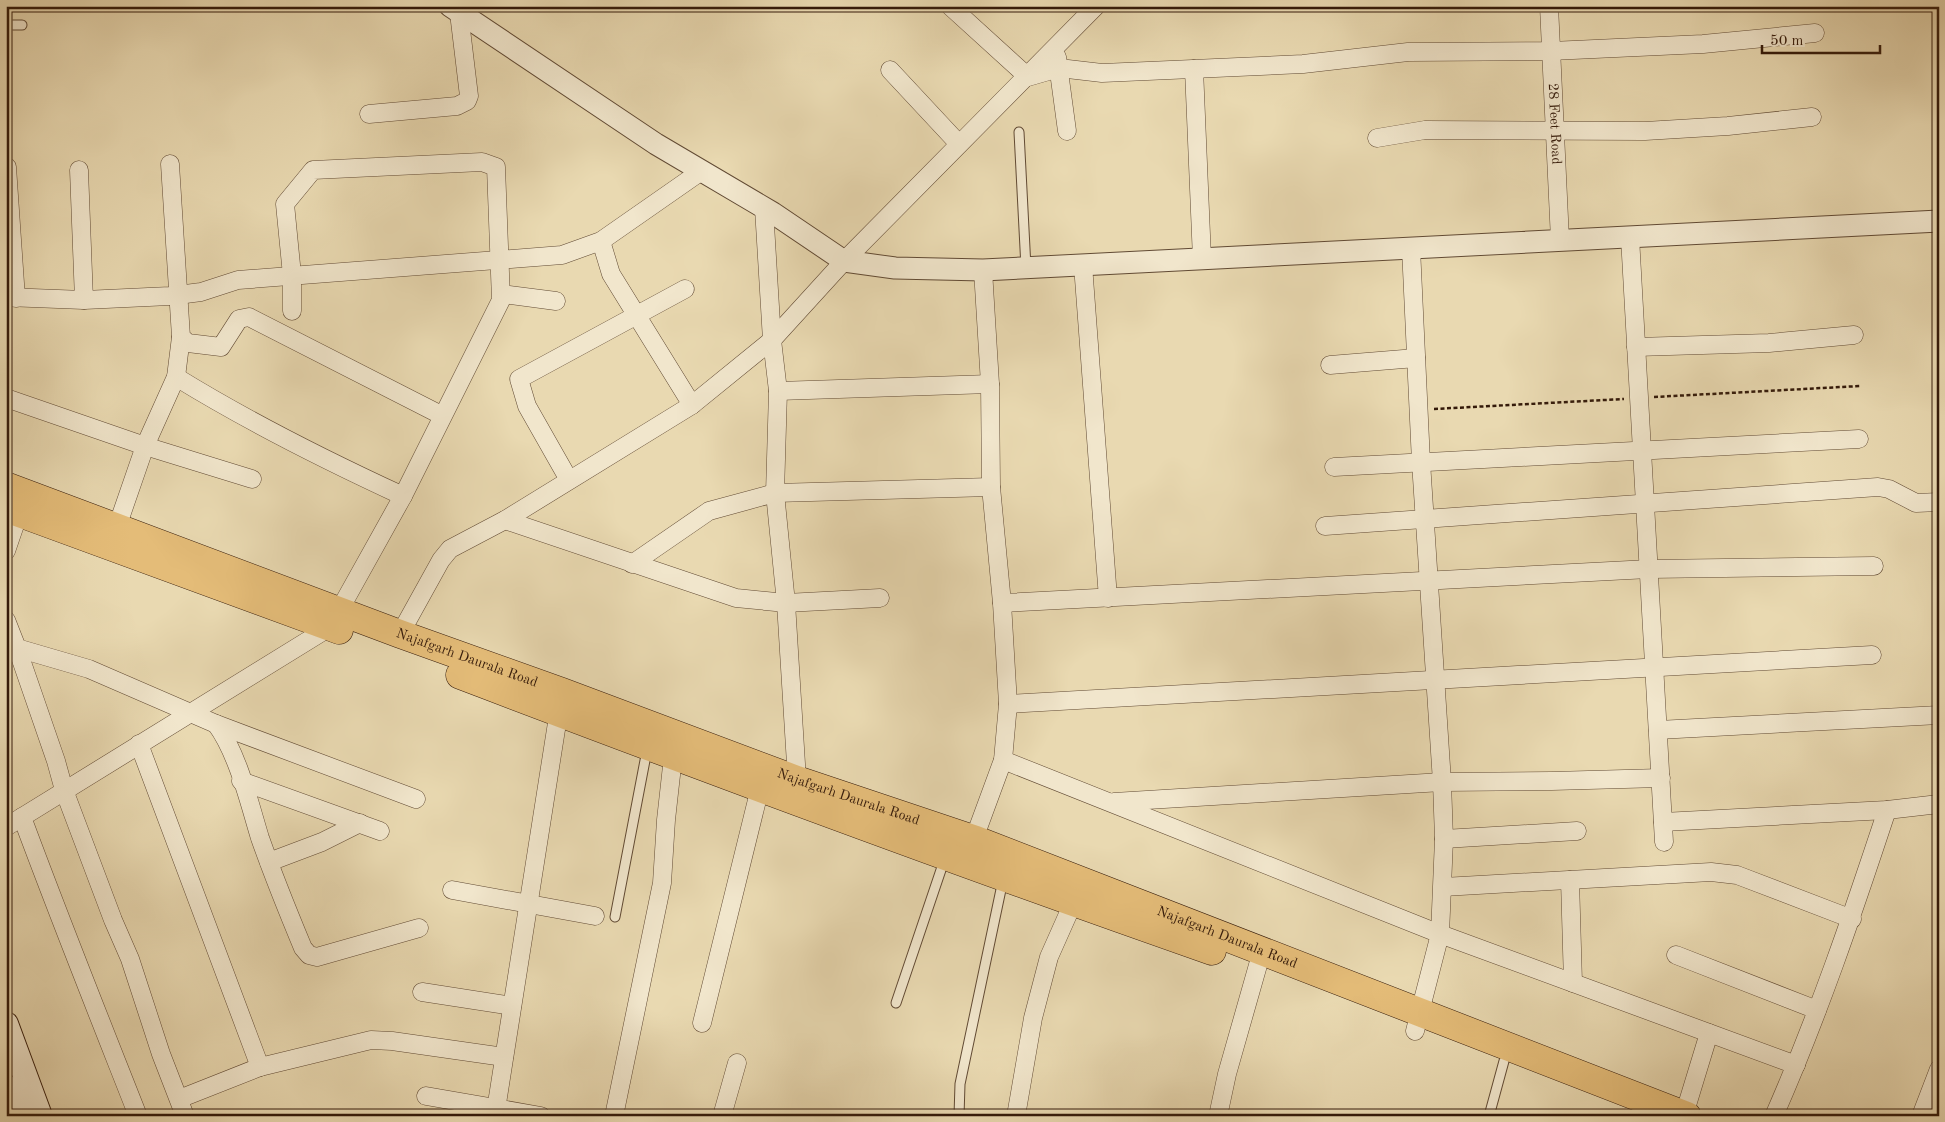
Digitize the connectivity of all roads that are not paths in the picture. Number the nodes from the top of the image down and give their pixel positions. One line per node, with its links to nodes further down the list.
1 (950, 6): 13 (street)
2 (1096, 6): 8 (street)
3 (1548, 6): 9 (street, 28 Feet Road)
4 (457, 8): 14 (street); 24 (street)
5 (6, 25): 6 (lane)
6 (22, 25)
7 (1815, 33): 9 (street)
8 (1055, 49): 10 (street); 13 (street)
9 (1551, 51): 11 (street); 17 (street, 28 Feet Road)
10 (1059, 68): 11 (street); 13 (street); 16 (street)
11 (1194, 69): 31 (street)
12 (890, 70): 20 (street)
13 (1028, 77): 20 (street)
14 (369, 114)
15 (1812, 117): 17 (street)
16 (1067, 131)
17 (1555, 131): 19 (street); 28 (street, 28 Feet Road)
18 (1018, 132): 35 (lane)
19 (1377, 138)
20 (959, 144): 33 (street)
21 (170, 164): 39 (street)
22 (7, 167): 41 (street)
23 (79, 170): 42 (street)
24 (700, 172): 25 (street); 29 (street)
25 (764, 208): 33 (street); 48 (street)
26 (1939, 221): 27 (street)
27 (1630, 237): 28 (street); 49 (street)
28 (1560, 240): 30 (street)
29 (601, 241): 32 (street); 45 (street)
30 (1411, 248): 31 (street); 50 (street)
31 (1202, 259): 34 (street)
32 (498, 260): 37 (street); 37 (street); 40 (street)
33 (844, 261): 36 (street); 48 (street)
34 (1084, 265): 35 (street); 82 (street)
35 (1026, 268): 36 (street)
36 (983, 270): 53 (street)
37 (292, 275): 39 (street); 44 (street)
38 (685, 289): 45 (street)
39 (179, 294): 42 (street); 47 (street)
40 (502, 294): 43 (street); 57 (street)
41 (11, 297): 42 (street)
42 (84, 300)
43 (556, 301)
44 (292, 311)
45 (635, 315): 56 (street); 64 (street)
46 (1854, 335): 49 (street)
47 (181, 336): 52 (street); 57 (street)
48 (772, 340): 54 (street); 56 (street)
49 (1636, 347): 60 (street)
50 (1416, 358): 51 (street); 61 (street)
51 (1330, 365)
52 (176, 377): 59 (street); 68 (street)
53 (990, 384): 54 (street); 66 (street)
54 (778, 391): 67 (street)
55 (6, 398): 59 (street)
56 (692, 405): 64 (street)
57 (441, 415): 68 (street)
58 (1859, 439): 60 (street)
59 (145, 446): 63 (street); 75 (street)
60 (1642, 451): 61 (street); 69 (street)
61 (1421, 462): 62 (street); 72 (street)
62 (1334, 467)
63 (252, 479)
64 (569, 480): 73 (street)
65 (6, 486): 75 (main road, Najafgarh Daurala Road)
66 (991, 487): 67 (street); 84 (street)
67 (775, 493): 77 (street); 83 (street)
68 (403, 496): 85 (street)
69 (1645, 502): 70 (street); 72 (street); 79 (street)
70 (1939, 502)
71 (13, 511): 76 (street); 85 (main road, Najafgarh Daurala Road)
72 (1425, 518): 74 (street); 80 (street)
73 (505, 520): 77 (street); 87 (street)
74 (1325, 526)
75 (118, 528): 85 (main road, Najafgarh Daurala Road)
76 (6, 551)
77 (632, 564): 83 (street)
78 (1874, 566): 79 (street)
79 (1649, 569): 80 (street); 90 (street)
80 (1428, 581): 82 (street); 91 (street)
81 (880, 598): 83 (street)
82 (1108, 598): 84 (street)
83 (786, 603): 103 (street)
84 (1002, 603): 93 (street)
85 (334, 618): 87 (main road, Najafgarh Daurala Road); 92 (main road, Najafgarh Daurala Road); 94 (street)
86 (6, 620): 88 (street)
87 (400, 634): 92 (main road, Najafgarh Daurala Road)
88 (17, 648): 94 (street); 107 (street)
89 (1872, 655): 90 (street)
90 (1654, 667): 91 (street); 97 (street)
91 (1435, 680): 93 (street); 105 (street)
92 (560, 702): 99 (main road, Najafgarh Daurala Road); 103 (main road, Najafgarh Daurala Road); 128 (street)
93 (1008, 704): 101 (street)
94 (192, 713): 96 (street); 98 (street)
95 (1939, 715): 97 (street)
96 (216, 724): 104 (street); 108 (street)
97 (1658, 730): 102 (street)
98 (139, 744): 107 (street); 149 (street)
99 (648, 747): 100 (main road, Najafgarh Daurala Road); 130 (lane)
100 (674, 757): 106 (main road, Najafgarh Daurala Road); 161 (street)
101 (1003, 760): 109 (street); 119 (street)
102 (1660, 778): 105 (street); 113 (street)
103 (797, 780): 119 (main road, Najafgarh Daurala Road)
104 (241, 781): 114 (street); 122 (street)
105 (1442, 782): 109 (street); 118 (street)
106 (760, 788): 121 (main road, Najafgarh Daurala Road); 142 (street)
107 (64, 790): 112 (street); 153 (street)
108 (416, 799)
109 (1108, 803): 133 (street)
110 (1939, 804): 111 (street)
111 (1887, 810): 113 (street); 131 (street)
112 (22, 817): 115 (street); 158 (street)
113 (1663, 822): 120 (street)
114 (360, 823): 116 (street); 122 (street)
115 (6, 827)
116 (380, 831)
117 (1577, 831): 118 (street)
118 (1444, 839): 125 (street)
119 (976, 840): 121 (street); 135 (main road, Najafgarh Daurala Road)
120 (1664, 842)
121 (954, 859): 123 (main road, Najafgarh Daurala Road); 138 (lane)
122 (269, 862): 132 (street)
123 (1004, 878): 127 (main road, Najafgarh Daurala Road); 163 (lane)
124 (1570, 880): 125 (street); 131 (street); 136 (street)
125 (1443, 887): 133 (street)
126 (452, 890): 128 (street)
127 (1073, 903): 135 (main road, Najafgarh Daurala Road); 164 (street)
128 (528, 904): 129 (street); 139 (street)
129 (595, 916)
130 (615, 917)
131 (1852, 919): 140 (street)
132 (419, 928)
133 (1440, 934): 136 (street); 141 (street)
134 (1676, 955): 140 (street)
135 (1260, 958): 141 (main road, Najafgarh Daurala Road); 165 (street)
136 (1573, 983): 144 (street)
137 (422, 992): 139 (street)
138 (896, 1002)
139 (512, 1006): 145 (street)
140 (1817, 1010): 148 (street)
141 (1418, 1022): 146 (main road, Najafgarh Daurala Road); 155 (main road, Najafgarh Daurala Road)
142 (702, 1023)
143 (6, 1024): 157 (main road)
144 (1709, 1033): 148 (street); 155 (street)
145 (504, 1057): 149 (street); 154 (street)
146 (1504, 1061): 166 (lane); 167 (main road, Najafgarh Daurala Road)
147 (737, 1063): 162 (street)
148 (1796, 1065): 168 (street)
149 (260, 1068): 153 (street)
150 (1939, 1069): 169 (street)
151 (6, 1087): 156 (main road)
152 (426, 1096): 154 (street)
153 (178, 1099): 159 (street)
154 (495, 1112): 160 (street)
155 (1686, 1115)
156 (17, 1116)
157 (40, 1116)
158 (138, 1116)
159 (185, 1116)
160 (541, 1116)
161 (614, 1116)
162 (722, 1116)
163 (959, 1116)
164 (1016, 1116)
165 (1218, 1116)
166 (1490, 1116)
167 (1646, 1116)
168 (1774, 1116)
169 (1920, 1116)

